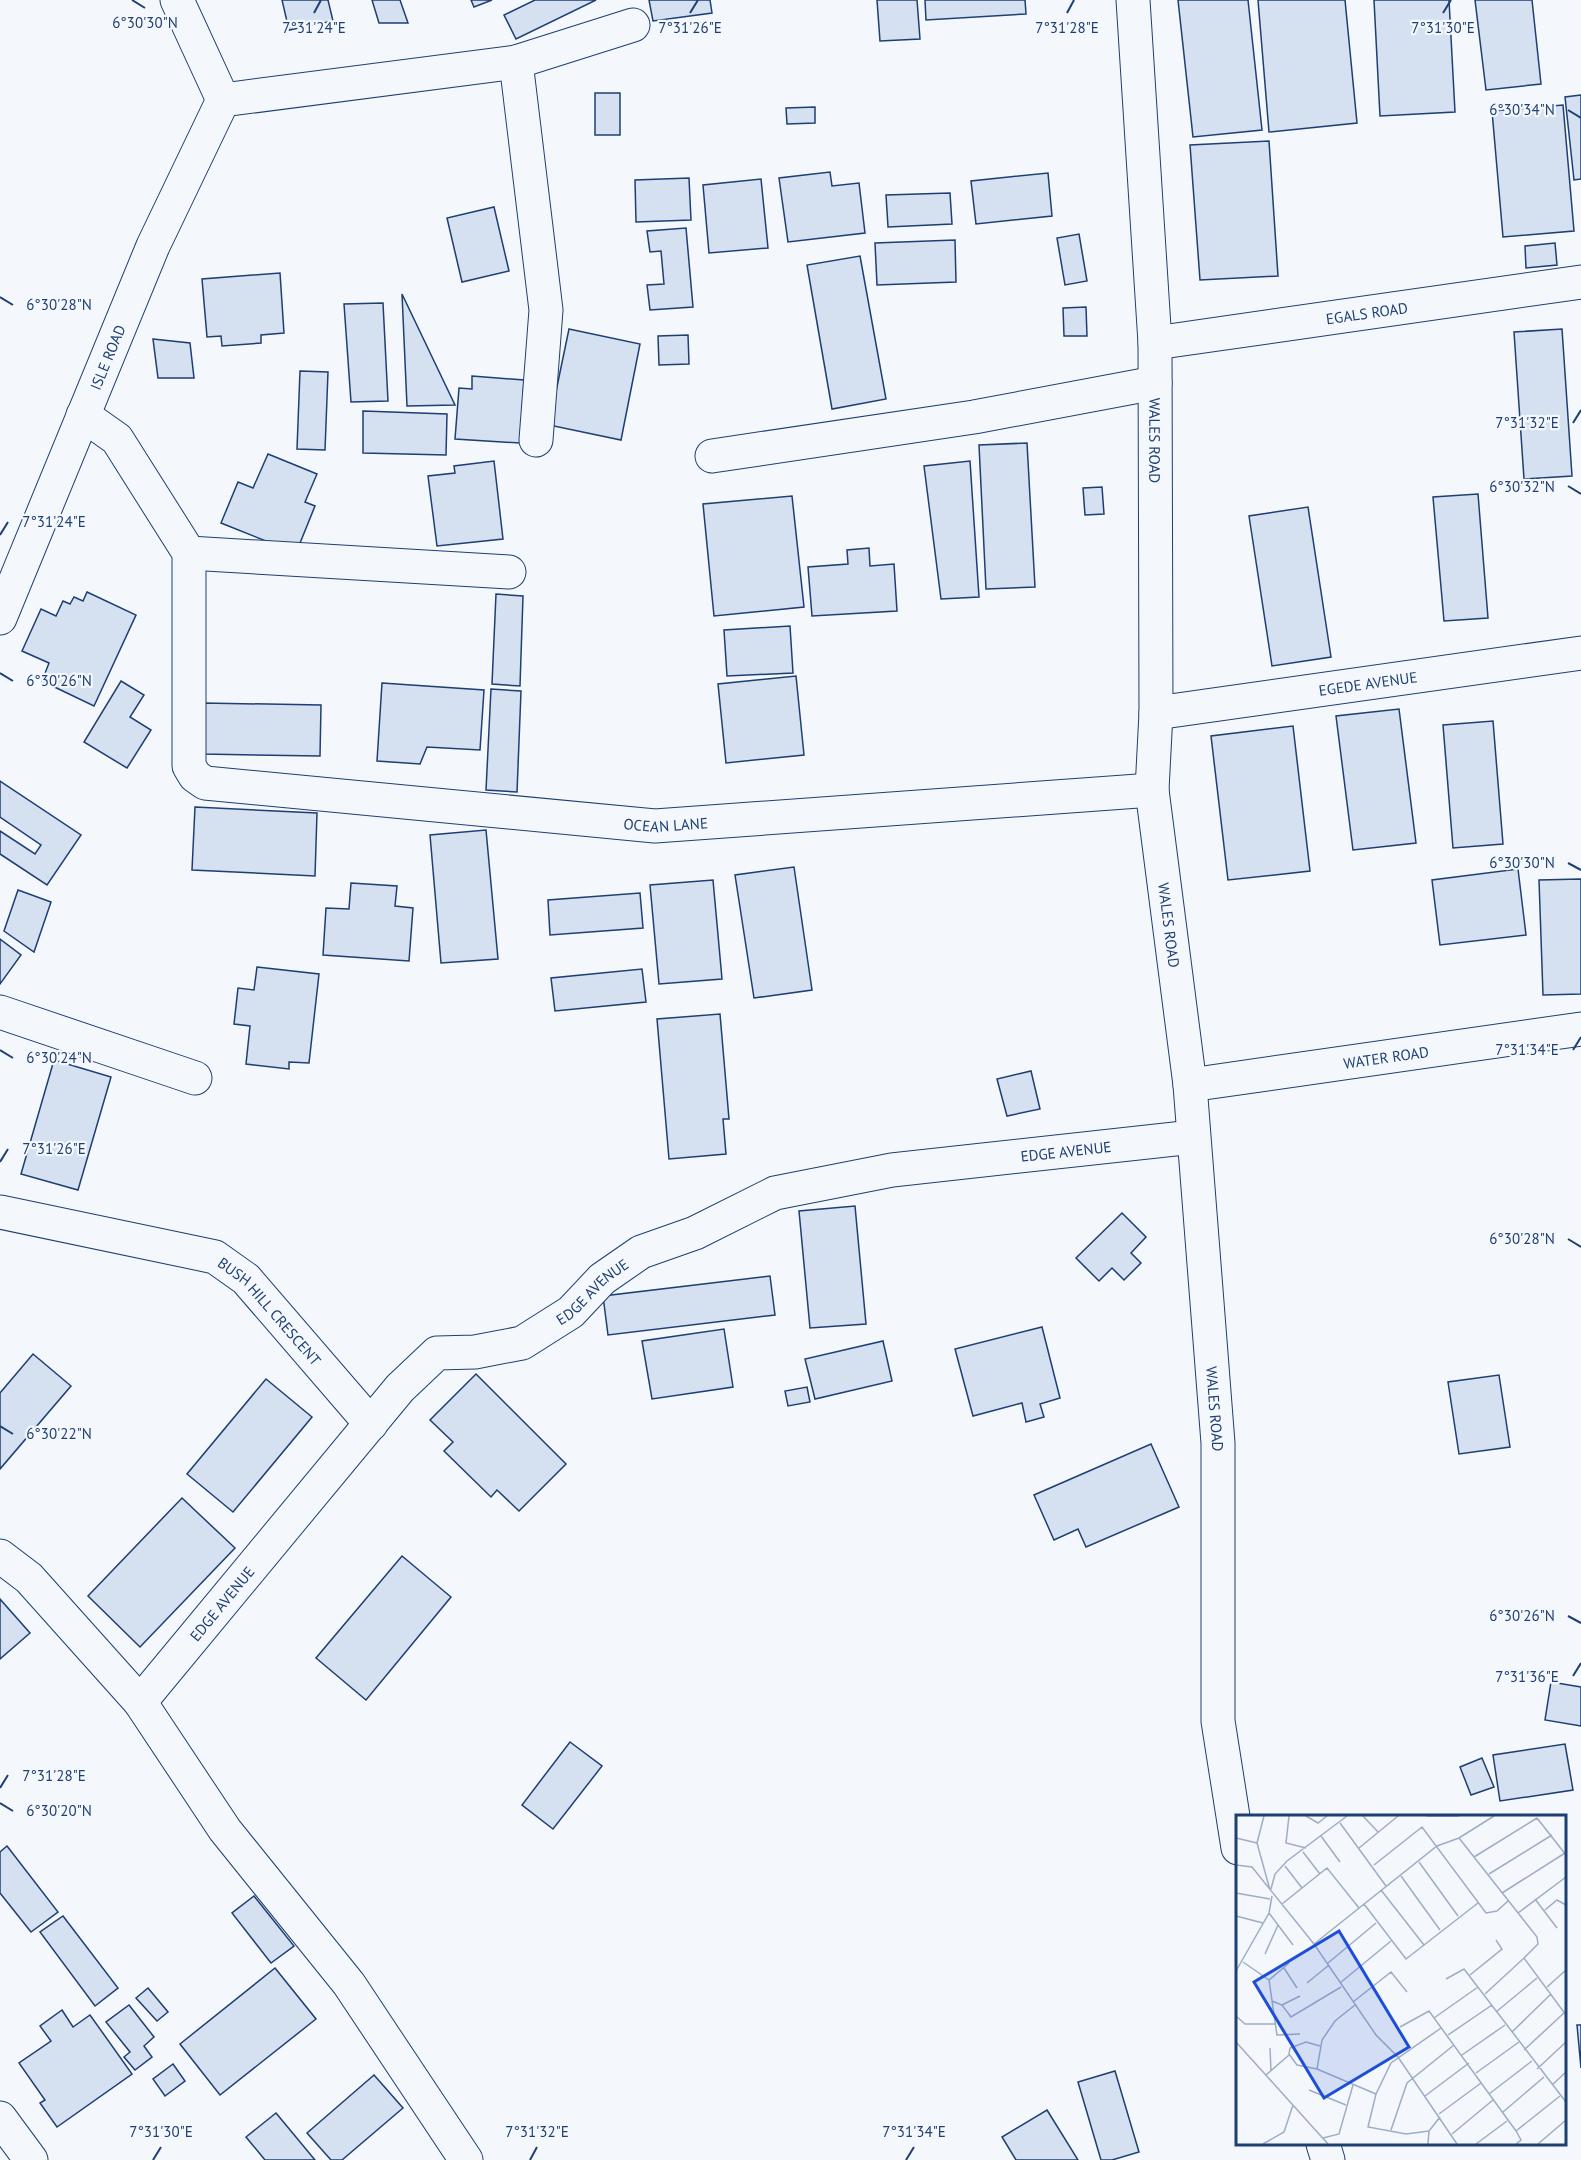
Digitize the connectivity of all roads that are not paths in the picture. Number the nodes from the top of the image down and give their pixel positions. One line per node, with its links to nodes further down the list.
1 (177, 0): 5 (street)
2 (1133, 0): 7 (street, WALES ROAD)
3 (633, 26): 4 (street)
4 (516, 62): 5 (street); 10 (street)
5 (223, 100): 9 (street, ISLE ROAD)
6 (1581, 282): 7 (street, EGALS ROAD)
7 (1155, 343): 8 (street, WALES ROAD)
8 (1155, 383): 11 (street); 16 (street, WALES ROAD)
9 (83, 415): 12 (street); 14 (street, ISLE ROAD)
10 (536, 441)
11 (712, 456)
12 (189, 553): 13 (street); 17 (street, OCEAN LANE)
13 (509, 572)
14 (0, 618)
15 (1581, 653): 16 (street, EGEDE AVENUE)
16 (1156, 713): 17 (street, WALES ROAD)
17 (1152, 790): 21 (street, WALES ROAD)
18 (0, 1012): 20 (street)
19 (1580, 1036): 21 (street, WATER ROAD)
20 (195, 1078)
21 (1190, 1085): 22 (street, WALES ROAD)
22 (1193, 1137): 24 (street, EDGE AVENUE); 27 (street, WALES ROAD)
23 (0, 1212): 24 (street, BUSH HILL CRESCENT)
24 (371, 1424): 26 (street, EDGE AVENUE)
25 (0, 1556): 26 (street)
26 (140, 1702): 31 (street)
27 (1236, 1835)
28 (0, 2118): 30 (street)
29 (1323, 2145): 32 (street)
30 (31, 2160)
31 (465, 2160)
32 (1328, 2160)

